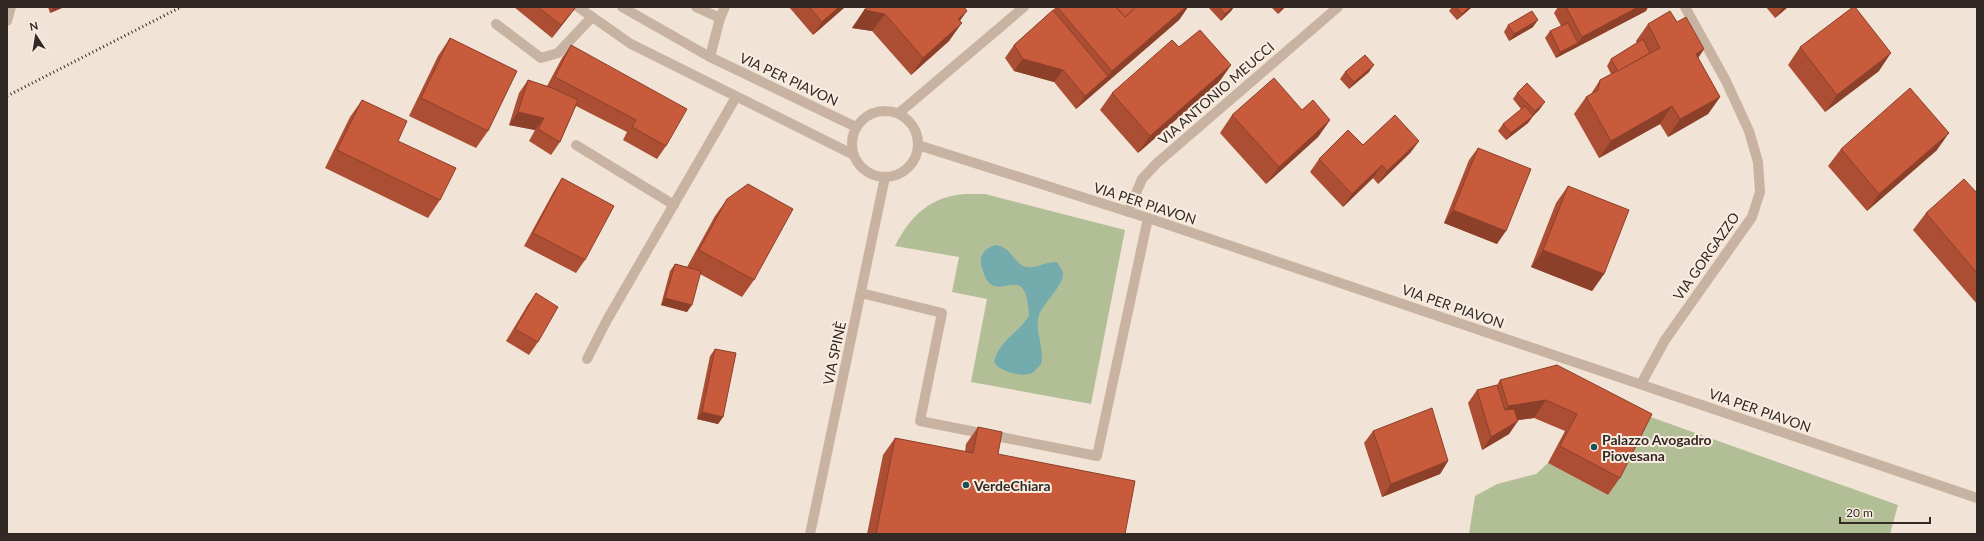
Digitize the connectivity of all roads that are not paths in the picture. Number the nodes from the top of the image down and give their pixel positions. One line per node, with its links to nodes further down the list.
1 (12, 7): 11 (street)
2 (578, 7): 9 (street)
3 (622, 7): 13 (street, VIA PER PIAVON)
4 (696, 7): 10 (street)
5 (725, 7): 10 (street)
6 (1024, 7): 15 (street)
7 (1338, 7): 22 (street, VIA ANTONIO MEUCCI)
8 (1686, 7): 26 (street, VIA GORGAZZO)
9 (592, 17): 12 (street); 14 (street)
10 (720, 18): 13 (street)
11 (7, 21)
12 (496, 24)
13 (710, 57): 16 (street, VIA PER PIAVON)
14 (736, 97): 19 (street); 21 (street)
15 (899, 114): 16 (street); 18 (street)
16 (856, 127): 19 (street)
17 (576, 145): 21 (street)
18 (918, 145): 20 (street); 22 (street, VIA PER PIAVON)
19 (854, 155): 20 (street)
20 (885, 177): 24 (street, VIA SPINÈ)
21 (674, 205): 25 (street)
22 (1128, 212): 23 (street, VIA PER PIAVON)
23 (1148, 218): 24 (street); 26 (street, VIA PER PIAVON)
24 (861, 293): 28 (street, VIA SPINÈ)
25 (587, 359)
26 (1641, 384): 27 (street, VIA PER PIAVON)
27 (1977, 498)
28 (810, 534)

